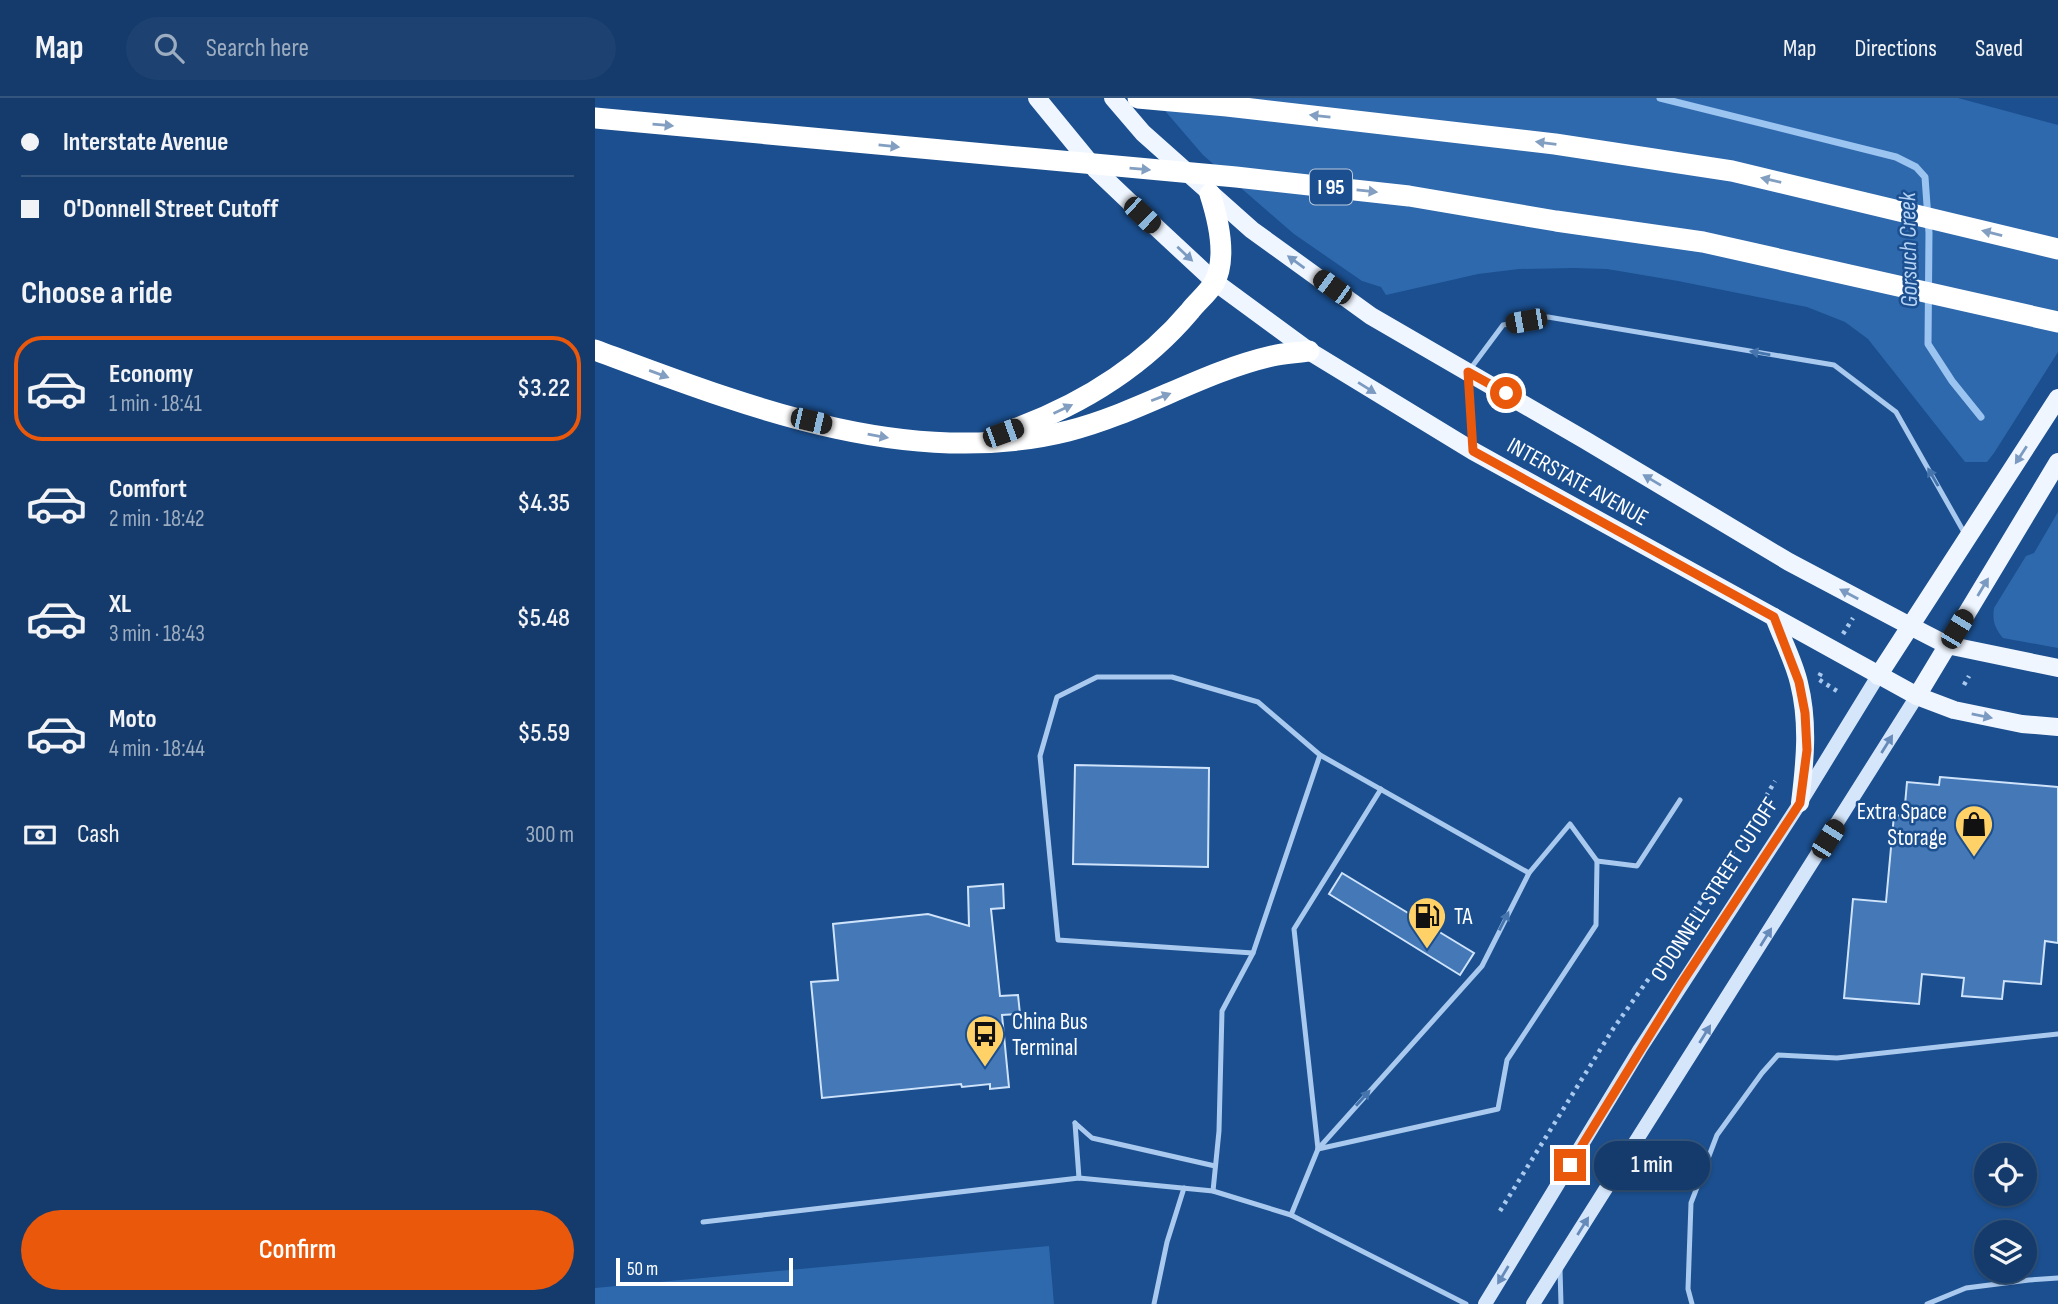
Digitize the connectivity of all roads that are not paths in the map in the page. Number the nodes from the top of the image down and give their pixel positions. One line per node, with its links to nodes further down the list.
1 (1037, 98): 7 (main road, INTERSTATE AVENUE, one-way to 7)
2 (1113, 98): 5 (main road, INTERSTATE AVENUE)
3 (1138, 98): 6 (highway, one-way to 3)
4 (595, 118): 8 (highway, I 95, one-way to 8, bridge)
5 (1210, 194): 7 (highway); 11 (main road, INTERSTATE AVENUE, one-way to 5)
6 (2058, 249)
7 (1215, 282): 10 (main road, INTERSTATE AVENUE); 13 (highway, one-way to 7)
8 (2058, 322)
9 (595, 350): 13 (highway, one-way to 13)
10 (1309, 351): 13 (highway, one-way to 10); 14 (main road, INTERSTATE AVENUE, one-way to 14)
11 (1468, 372): 14 (lane); 16 (lane, one-way to 11); 18 (main road, INTERSTATE AVENUE, one-way to 11)
12 (2058, 398): 16 (main road, O'DONNELL STREET CUTOFF, one-way to 16)
13 (977, 443)
14 (1473, 451): 17 (main road, INTERSTATE AVENUE)
15 (2058, 462): 19 (main road, one-way to 15)
16 (1967, 537): 18 (main road, O'DONNELL STREET CUTOFF)
17 (1774, 617): 21 (main road, INTERSTATE AVENUE); 27 (main road)
18 (1910, 626): 19 (main road, INTERSTATE AVENUE); 21 (main road, O'DONNELL STREET CUTOFF)
19 (1947, 645): 20 (main road, INTERSTATE AVENUE); 22 (main road)
20 (2058, 668)
21 (1878, 676): 22 (main road, INTERSTATE AVENUE); 27 (main road, O'DONNELL STREET CUTOFF)
22 (1917, 696): 23 (main road, INTERSTATE AVENUE, one-way to 23); 39 (main road, one-way to 22)
23 (2058, 727)
24 (1320, 755): 25 (lane); 30 (lane); 30 (lane)
25 (1381, 789): 29 (lane); 32 (lane)
26 (1680, 800): 28 (lane)
27 (1800, 803): 43 (main road, O'DONNELL STREET CUTOFF, one-way to 43)
28 (1597, 861): 29 (lane); 32 (lane)
29 (1529, 873): 32 (lane, one-way to 29)
30 (1253, 953): 33 (lane)
31 (2058, 1034): 46 (lane)
32 (1318, 1149): 37 (lane)
33 (1215, 1166): 34 (lane); 36 (lane)
34 (1079, 1178): 35 (lane); 38 (lane)
35 (1184, 1188): 36 (lane); 41 (lane)
36 (1213, 1191): 37 (lane)
37 (1291, 1214): 42 (lane)
38 (703, 1222)
39 (1560, 1263): 44 (main road); 45 (lane)
40 (2058, 1278): 47 (lane)
41 (1154, 1304)
42 (1466, 1304)
43 (1485, 1304)
44 (1533, 1304)
45 (1560, 1304)
46 (1692, 1304)
47 (1927, 1304)

